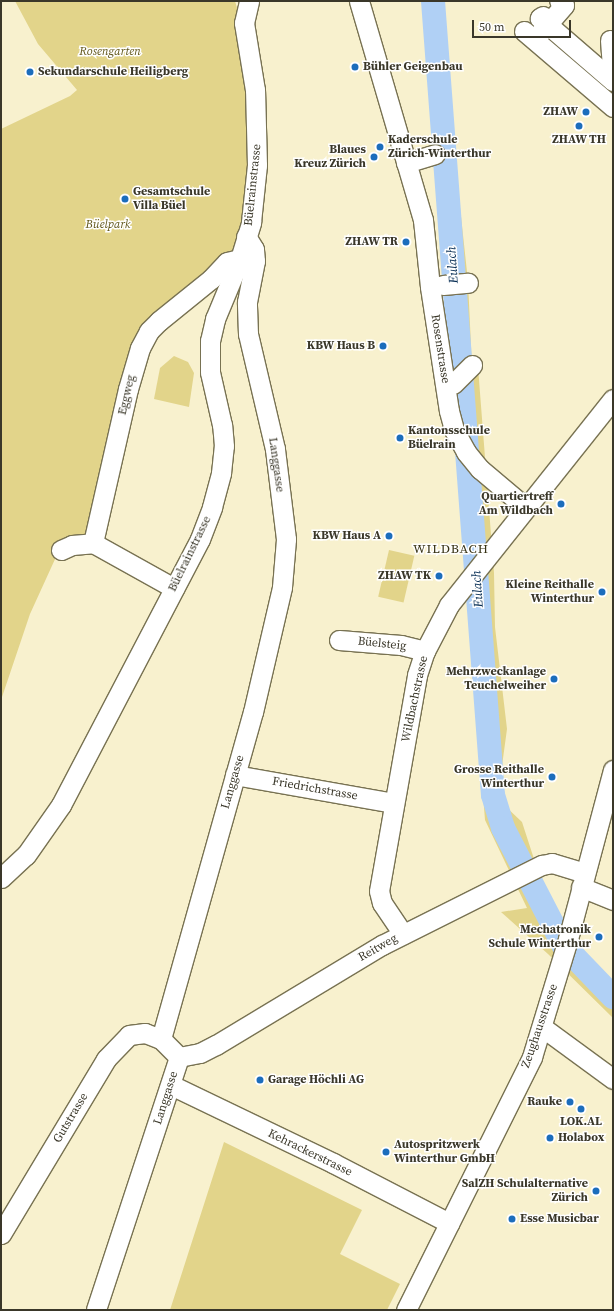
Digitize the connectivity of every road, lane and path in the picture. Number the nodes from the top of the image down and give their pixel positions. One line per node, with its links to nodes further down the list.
1 (249, 1): 10 (street, Büelrainstrasse)
2 (359, 1): 9 (street, Rosenstrasse)
3 (559, 1): 4 (street)
4 (545, 20): 6 (street); 7 (street)
5 (610, 40): 6 (street)
6 (613, 80): 7 (street)
7 (606, 102)
8 (435, 154): 9 (street)
9 (406, 163): 17 (street, Rosenstrasse)
10 (246, 236): 11 (street, Büelrainstrasse); 24 (street, Langgasse)
11 (240, 259): 18 (street, Eggweg); 20 (street, Büelrainstrasse)
12 (468, 283): 13 (street)
13 (443, 285)
14 (472, 365): 15 (street)
15 (453, 384)
16 (613, 399): 17 (street, Wildbachstrasse)
17 (525, 507): 22 (street, Wildbachstrasse)
18 (93, 543): 19 (street); 20 (street)
19 (61, 550)
20 (174, 588): 26 (street, Büelrainstrasse)
21 (339, 640): 22 (street, Büelsteig)
22 (425, 651): 25 (street, Wildbachstrasse)
23 (613, 770): 27 (street, Zeughausstrasse)
24 (235, 775): 25 (street, Friedrichstrasse); 31 (street, Langgasse)
25 (394, 803): 29 (street, Wildbachstrasse)
26 (1, 878)
27 (583, 880): 28 (street, Reitweg); 29 (street, Reitweg); 30 (street, Zeughausstrasse)
28 (613, 900)
29 (403, 934): 32 (street, Reitweg)
30 (542, 1027): 33 (street); 35 (street, Zeughausstrasse)
31 (161, 1039): 32 (street, Langgasse); 36 (street, Gutstrasse)
32 (179, 1057): 34 (street, Langgasse)
33 (613, 1079)
34 (171, 1085): 35 (street, Kehrackerstrasse); 37 (street, Langgasse)
35 (449, 1223): 38 (street, Zeughausstrasse)
36 (1, 1234)
37 (96, 1310)
38 (406, 1310)

